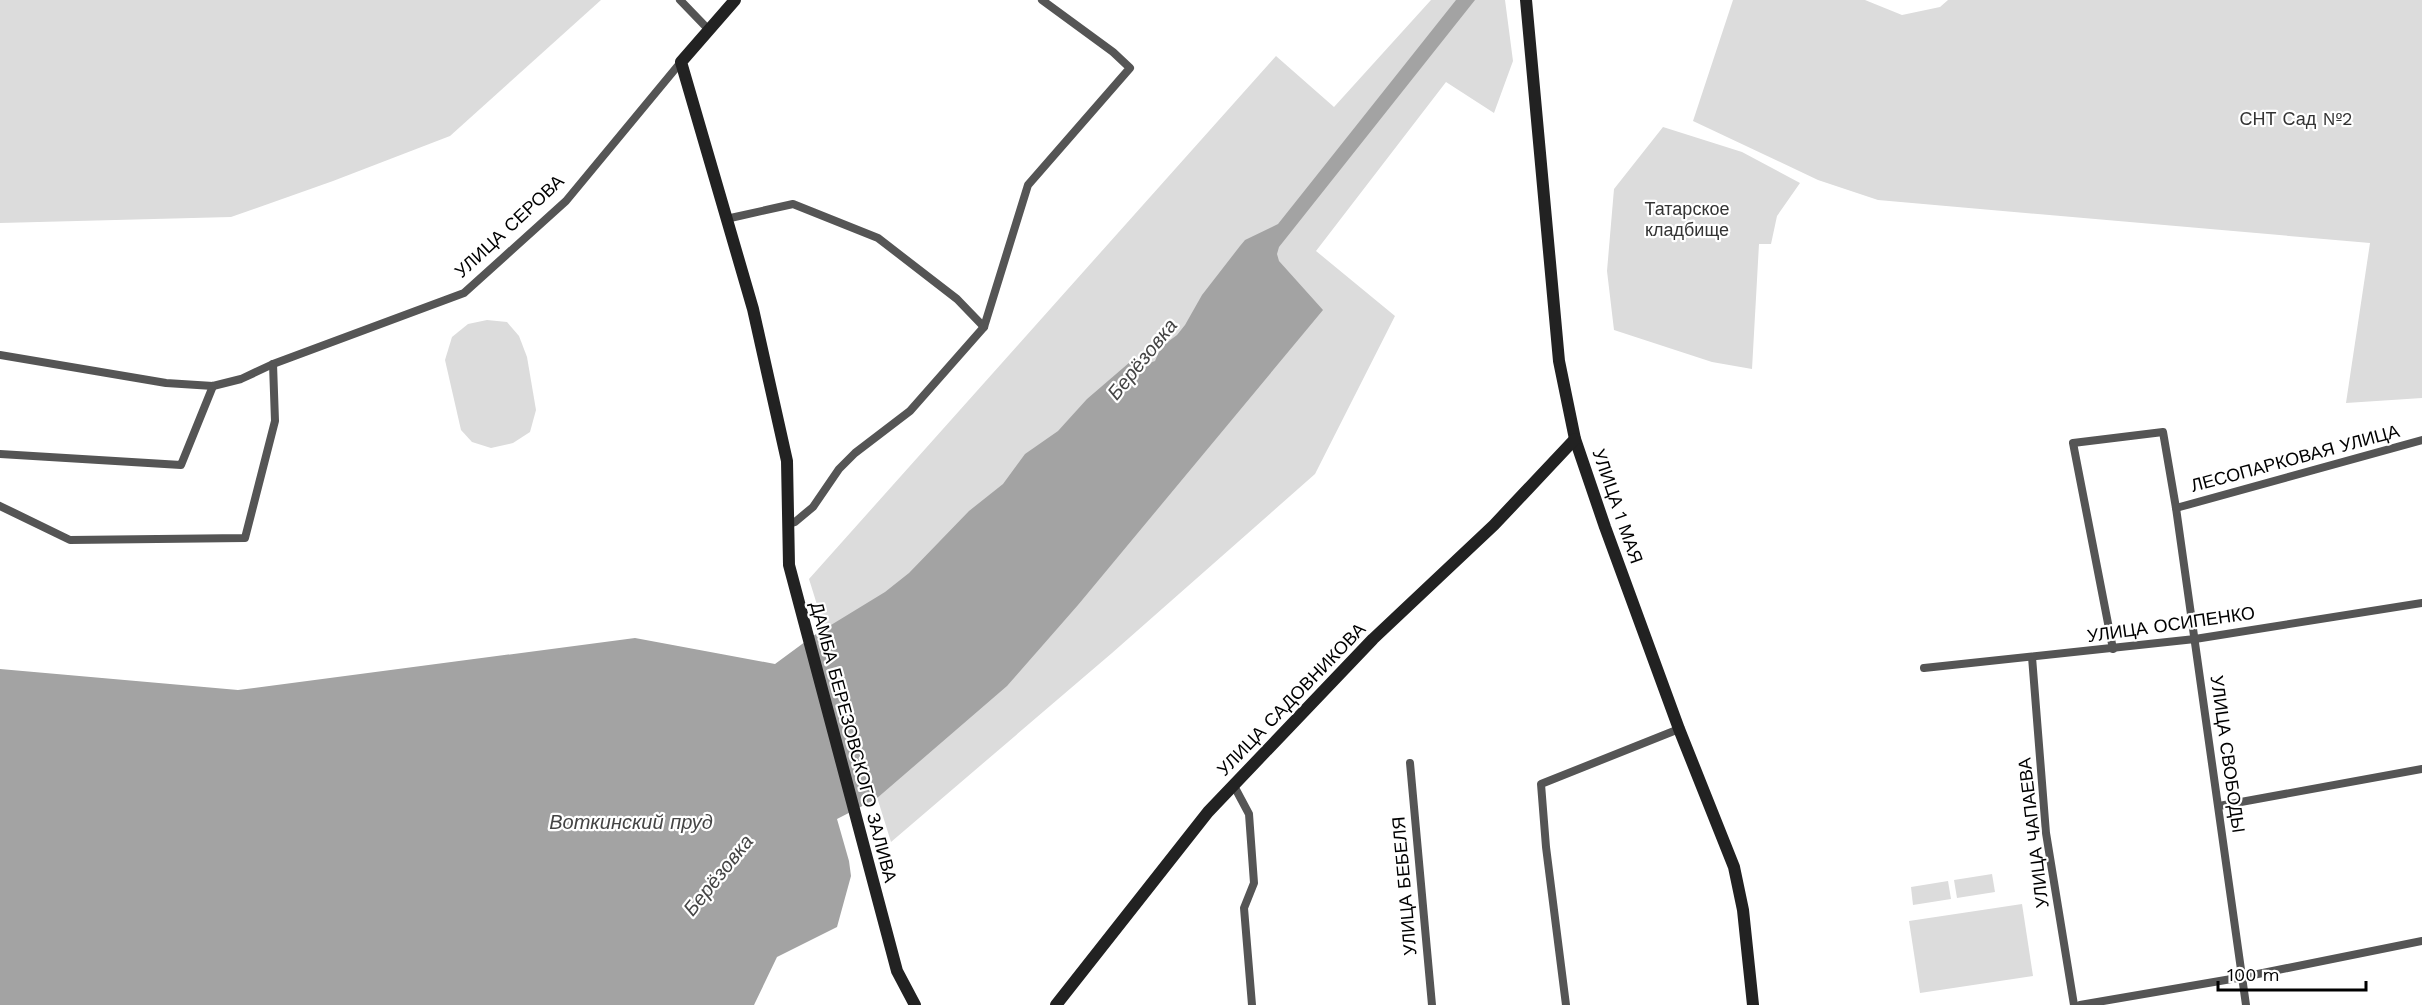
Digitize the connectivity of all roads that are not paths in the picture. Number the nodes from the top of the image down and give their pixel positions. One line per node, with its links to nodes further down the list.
1 (680, 0): 5 (street)
2 (735, 0): 5 (main road, УЛИЦА СЕРОВА)
3 (1042, 0): 8 (street)
4 (1526, 0): 12 (main road, УЛИЦА 1 МАЯ)
5 (708, 29): 6 (main road, УЛИЦА СЕРОВА)
6 (681, 62): 7 (main road); 10 (street, УЛИЦА СЕРОВА)
7 (726, 219): 8 (street); 17 (main road)
8 (984, 327): 17 (street)
9 (0, 355): 11 (street, УЛИЦА СЕРОВА)
10 (273, 364): 11 (street, УЛИЦА СЕРОВА); 15 (street)
11 (213, 386): 14 (street)
12 (1575, 439): 23 (main road, УЛИЦА 1 МАЯ); 26 (main road, УЛИЦА САДОВНИКОВА)
13 (2422, 440): 16 (street, ЛЕСОПАРКОВАЯ УЛИЦА)
14 (0, 454)
15 (0, 506)
16 (2176, 508): 19 (street, УЛИЦА СВОБОДЫ); 20 (street, УЛИЦА СВОБОДЫ)
17 (789, 524): 31 (main road, ДАМБА БЕРЕЗОВСКОГО ЗАЛИВА)
18 (2422, 603): 19 (street, УЛИЦА ОСИПЕНКО)
19 (2195, 639): 20 (street, УЛИЦА ОСИПЕНКО); 27 (street, УЛИЦА СВОБОДЫ)
20 (2113, 649): 21 (street, УЛИЦА ОСИПЕНКО)
21 (2032, 657): 22 (street, УЛИЦА ОСИПЕНКО); 37 (street, УЛИЦА ЧАПАЕВА)
22 (1924, 668)
23 (1679, 729): 35 (street); 36 (main road, УЛИЦА 1 МАЯ)
24 (1410, 763): 34 (street, УЛИЦА БЕБЕЛЯ)
25 (2422, 769): 27 (street)
26 (1233, 784): 32 (main road, УЛИЦА САДОВНИКОВА); 33 (street)
27 (2219, 806): 29 (street, УЛИЦА СВОБОДЫ)
28 (2422, 941): 29 (street)
29 (2243, 977): 30 (street); 40 (street, УЛИЦА СВОБОДЫ)
30 (2137, 995): 38 (street); 39 (street)
31 (915, 1005)
32 (1056, 1005)
33 (1252, 1005)
34 (1432, 1005)
35 (1566, 1005)
36 (1753, 1005)
37 (2074, 1005)
38 (2080, 1005)
39 (2139, 1005)
40 (2246, 1005)

